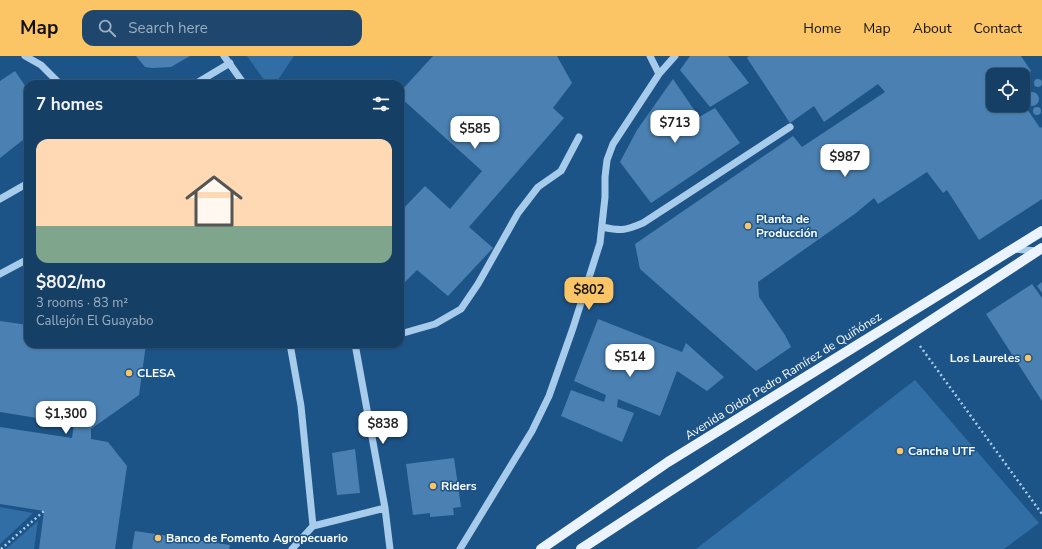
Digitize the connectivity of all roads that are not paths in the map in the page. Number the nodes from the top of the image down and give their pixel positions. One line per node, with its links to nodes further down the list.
1 (25, 56): 7 (street)
2 (224, 56): 5 (street)
3 (650, 56): 6 (street)
4 (675, 56): 6 (street)
5 (230, 64): 8 (street); 9 (street)
6 (659, 74): 14 (street)
7 (56, 80)
8 (202, 80)
9 (241, 80)
10 (790, 127): 14 (street)
11 (579, 137): 20 (street)
12 (24, 185): 13 (street)
13 (0, 199)
14 (602, 227): 27 (street)
15 (1042, 231): 16 (main road, Avenida Oidor Pedro Ramírez de Quiñónez)
16 (1013, 249): 17 (street); 28 (main road, Avenida Oidor Pedro Ramírez de Quiñónez)
17 (1040, 250): 29 (main road)
18 (24, 261): 19 (street)
19 (0, 274)
20 (404, 333)
21 (291, 348): 24 (street)
22 (358, 348): 23 (street)
23 (385, 508): 24 (street); 26 (street)
24 (313, 526): 25 (street)
25 (292, 549)
26 (390, 549)
27 (460, 549)
28 (541, 549)
29 (581, 549)

